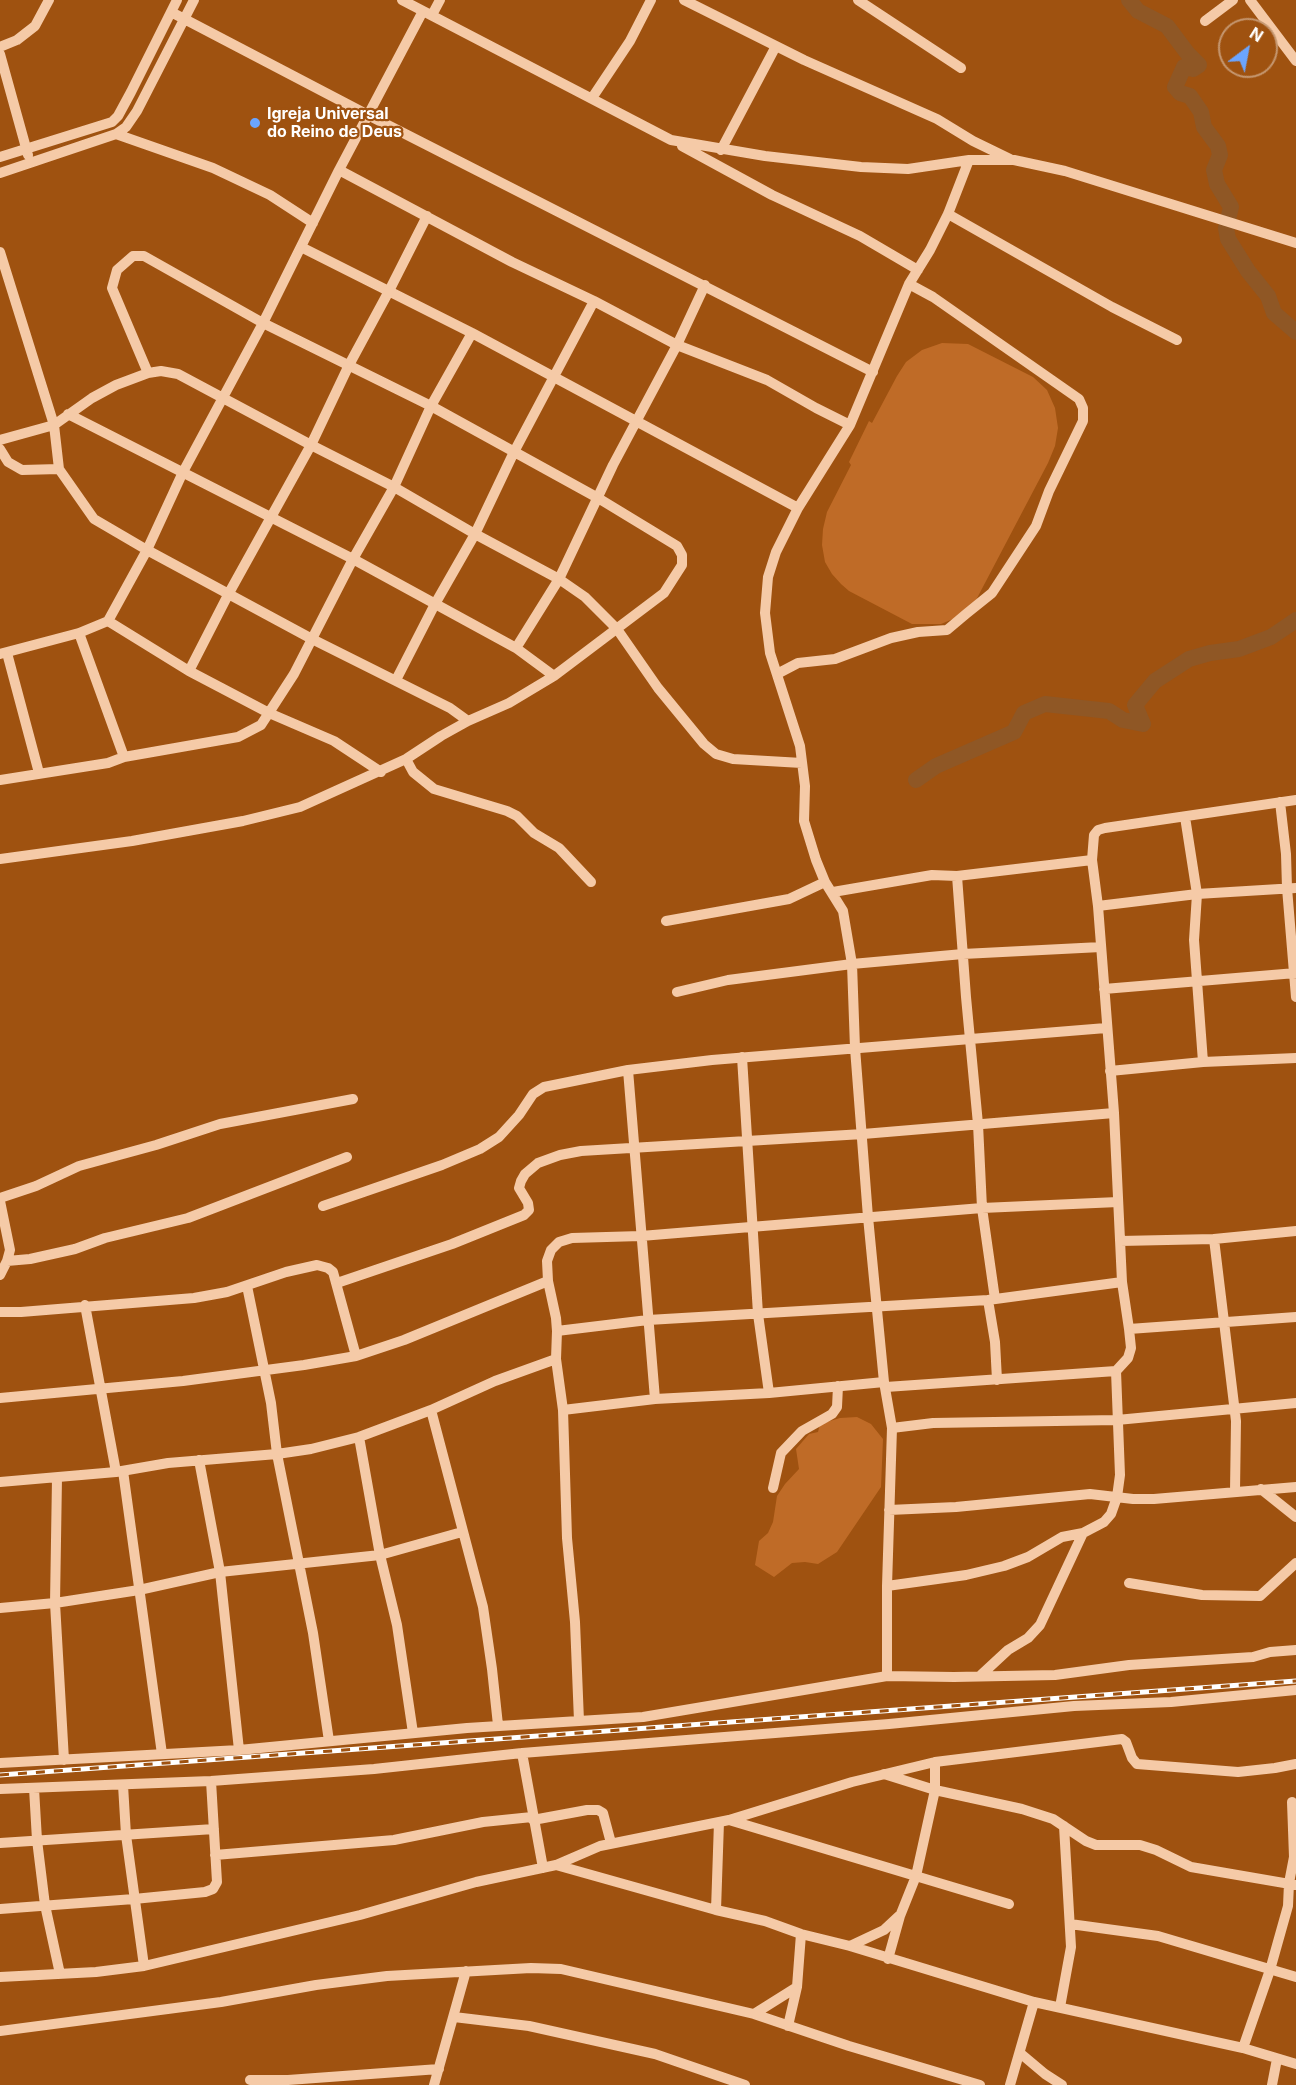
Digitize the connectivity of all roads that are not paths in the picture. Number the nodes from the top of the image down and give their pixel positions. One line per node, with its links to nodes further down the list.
1 (49, 0): 16 (street)
2 (177, 0): 11 (street)
3 (194, 0): 13 (street)
4 (402, 0): 12 (street)
5 (440, 0): 12 (street)
6 (651, 0): 22 (street)
7 (684, 0): 15 (street)
8 (858, 0): 19 (street)
9 (1233, 0): 14 (street)
10 (1250, 0): 18 (street)
11 (171, 12): 13 (street); 20 (street)
12 (428, 13): 22 (street); 23 (street)
13 (184, 19): 21 (street); 23 (street)
14 (1205, 21)
15 (776, 46): 27 (street); 30 (street)
16 (0, 47)
17 (0, 54): 26 (street)
18 (1296, 61)
19 (961, 68)
20 (137, 80): 21 (street); 26 (street)
21 (149, 87): 24 (street)
22 (592, 98): 25 (street)
23 (368, 115): 32 (street); 42 (street)
24 (116, 134): 31 (street); 36 (street)
25 (671, 140): 27 (street); 40 (street)
26 (27, 148): 28 (street); 31 (street)
27 (721, 150): 29 (street)
28 (0, 158)
29 (969, 160): 30 (street); 34 (street)
30 (1014, 160): 37 (street)
31 (31, 162): 33 (street)
32 (339, 170): 35 (street); 36 (street)
33 (0, 173)
34 (948, 214): 40 (street); 47 (street)
35 (427, 216): 43 (street); 44 (street)
36 (314, 223): 38 (street)
37 (1296, 243)
38 (301, 247): 43 (street); 45 (street)
39 (1, 260): 57 (street)
40 (918, 270): 41 (street)
41 (909, 284): 50 (street); 82 (street)
42 (705, 285): 48 (street); 50 (street)
43 (389, 291): 46 (street); 49 (street)
44 (594, 301): 48 (street); 52 (street)
45 (263, 323): 49 (street); 51 (street); 53 (street)
46 (472, 333): 52 (street); 54 (street)
47 (1178, 340)
48 (677, 345): 56 (street); 58 (street)
49 (349, 365): 54 (street); 60 (street)
50 (873, 372): 58 (street)
51 (148, 373): 53 (street); 55 (street)
52 (555, 378): 56 (street); 62 (street)
53 (224, 398): 60 (street); 64 (street)
54 (431, 406): 62 (street); 65 (street)
55 (68, 414): 57 (street); 64 (street)
56 (637, 422): 66 (street); 67 (street)
57 (54, 425): 59 (street); 63 (street)
58 (850, 425): 67 (street)
59 (0, 440)
60 (311, 445): 65 (street); 68 (street)
61 (0, 449): 63 (street)
62 (514, 452): 66 (street); 69 (street)
63 (59, 469): 70 (street)
64 (183, 472): 68 (street); 70 (street)
65 (394, 487): 69 (street); 71 (street)
66 (598, 498): 72 (street); 76 (street)
67 (798, 508): 82 (street)
68 (272, 516): 71 (street); 73 (street)
69 (475, 534): 72 (street); 74 (street)
70 (147, 550): 73 (street); 75 (street)
71 (353, 559): 74 (street); 78 (street)
72 (559, 579): 76 (street); 79 (street)
73 (229, 593): 78 (street); 81 (street)
74 (435, 604): 79 (street); 84 (street)
75 (108, 621): 77 (street); 81 (street)
76 (617, 629): 83 (street); 89 (street)
77 (79, 633): 80 (street); 87 (street)
78 (312, 639): 84 (street); 85 (street)
79 (516, 648): 83 (street)
80 (4, 654): 91 (street)
81 (189, 671): 85 (street)
82 (777, 674): 89 (street)
83 (554, 676): 86 (street)
84 (396, 680): 86 (street)
85 (269, 713): 87 (street); 90 (street)
86 (468, 721): 88 (street)
87 (124, 757): 91 (street)
88 (406, 759): 90 (street); 99 (street)
89 (802, 763): 100 (street)
90 (381, 772): 96 (street)
91 (39, 773): 92 (street)
92 (0, 780)
93 (1296, 800): 94 (street)
94 (1280, 802): 95 (street); 101 (street)
95 (1185, 817): 97 (street); 103 (street)
96 (0, 859)
97 (1092, 860): 98 (street); 104 (street)
98 (957, 876): 102 (street); 107 (street)
99 (591, 882)
100 (825, 882): 102 (street); 105 (street)
101 (1291, 888): 103 (street); 109 (street)
102 (833, 892): 108 (street)
103 (1197, 894): 104 (street); 110 (street)
104 (1098, 906): 106 (street)
105 (666, 921)
106 (1101, 947): 107 (street); 111 (street)
107 (963, 954): 108 (street); 115 (street)
108 (852, 964): 112 (street); 116 (street)
109 (1295, 973): 110 (street); 113 (street)
110 (1197, 982): 111 (street); 119 (street)
111 (1104, 989): 114 (street)
112 (677, 992)
113 (1296, 997)
114 (1106, 1028): 115 (street); 121 (street)
115 (970, 1040): 116 (street); 124 (street)
116 (855, 1048): 117 (street); 125 (street)
117 (742, 1057): 120 (street); 126 (street)
118 (1296, 1058): 119 (street)
119 (1203, 1062): 121 (street)
120 (628, 1070): 127 (street); 131 (street)
121 (1110, 1071): 123 (street)
122 (353, 1099): 129 (street)
123 (1114, 1113): 124 (street); 130 (street)
124 (978, 1124): 125 (street); 132 (street)
125 (863, 1134): 126 (street); 133 (street)
126 (749, 1142): 127 (street); 134 (street)
127 (634, 1148): 136 (street); 143 (street)
128 (347, 1157): 139 (street)
129 (0, 1199): 139 (street)
130 (1118, 1202): 132 (street); 138 (street)
131 (323, 1206)
132 (982, 1208): 133 (street); 145 (street)
133 (868, 1217): 134 (street); 147 (street)
134 (751, 1226): 136 (street); 149 (street)
135 (1296, 1231): 137 (street)
136 (642, 1236): 141 (street); 151 (street)
137 (1214, 1239): 138 (street); 152 (street)
138 (1120, 1241): 142 (street)
139 (7, 1261): 140 (street)
140 (0, 1275)
141 (548, 1281): 154 (street); 155 (street)
142 (1122, 1282): 145 (street); 153 (street)
143 (337, 1283): 144 (street); 155 (street)
144 (247, 1286): 146 (street); 157 (street)
145 (992, 1299): 147 (street); 159 (street)
146 (85, 1305): 148 (street); 162 (street)
147 (876, 1306): 149 (street); 160 (street)
148 (0, 1312)
149 (758, 1314): 151 (street); 163 (street)
150 (1296, 1317): 152 (street)
151 (648, 1320): 154 (street); 165 (street)
152 (1224, 1323): 153 (street); 167 (street)
153 (1129, 1329): 158 (street)
154 (556, 1330): 156 (street)
155 (356, 1356): 157 (street)
156 (556, 1359): 168 (street); 169 (street)
157 (264, 1371): 162 (street); 173 (street)
158 (1116, 1371): 159 (street); 170 (street)
159 (997, 1380): 160 (street)
160 (885, 1385): 161 (street); 171 (street)
161 (838, 1386): 163 (street); 179 (street)
162 (100, 1389): 164 (street); 175 (street)
163 (769, 1393): 165 (street)
164 (0, 1398)
165 (655, 1399): 169 (street)
166 (1296, 1403): 167 (street)
167 (1234, 1408): 170 (street); 181 (street)
168 (431, 1410): 172 (street); 185 (street)
169 (563, 1410): 200 (street)
170 (1117, 1420): 171 (street); 182 (street)
171 (892, 1428): 183 (street)
172 (359, 1437): 173 (street); 187 (street)
173 (277, 1454): 174 (street); 189 (street)
174 (199, 1460): 175 (street); 190 (street)
175 (120, 1471): 176 (street); 193 (street)
176 (57, 1478): 177 (street); 194 (street)
177 (0, 1482)
178 (1296, 1487): 180 (street)
179 (772, 1488)
180 (1262, 1489): 181 (street); 184 (street)
181 (1235, 1491): 182 (street)
182 (1117, 1497): 183 (street); 186 (street)
183 (889, 1510): 192 (street)
184 (1296, 1517)
185 (462, 1532): 187 (street); 201 (street)
186 (1083, 1533): 192 (street); 198 (street)
187 (380, 1555): 189 (street); 202 (street)
188 (1296, 1563): 191 (street)
189 (299, 1564): 190 (street); 203 (street)
190 (220, 1572): 193 (street); 204 (street)
191 (1129, 1583)
192 (887, 1586): 197 (street)
193 (139, 1590): 194 (street); 205 (street)
194 (55, 1603): 195 (street); 207 (street)
195 (0, 1608)
196 (1296, 1650): 198 (street)
197 (887, 1676): 198 (street); 200 (street)
198 (981, 1676)
199 (1296, 1690): 206 (street)
200 (579, 1722): 201 (street)
201 (498, 1725): 202 (street)
202 (413, 1733): 203 (street)
203 (328, 1741): 204 (street)
204 (239, 1750): 205 (street)
205 (162, 1754): 207 (street)
206 (522, 1754): 212 (street); 218 (street)
207 (64, 1760): 209 (street)
208 (935, 1762): 210 (street); 211 (street); 216 (street)
209 (0, 1763)
210 (1296, 1764)
211 (884, 1774): 216 (street); 219 (street)
212 (211, 1781): 213 (street); 221 (street)
213 (123, 1785): 214 (street); 222 (street)
214 (34, 1788): 215 (street); 223 (street)
215 (0, 1789)
216 (935, 1790): 220 (street); 229 (street)
217 (1292, 1802): 230 (street)
218 (533, 1819): 225 (street); 226 (street); 228 (street)
219 (724, 1821): 225 (street); 229 (street); 235 (street)
220 (1064, 1827): 230 (street); 237 (street)
221 (214, 1829): 222 (street); 226 (street)
222 (126, 1835): 223 (street); 231 (street)
223 (37, 1840): 224 (street); 233 (street)
224 (0, 1843)
225 (611, 1843): 227 (street)
226 (215, 1856): 231 (street)
227 (556, 1865): 228 (street); 235 (street)
228 (543, 1868): 241 (street)
229 (916, 1876): 232 (street); 236 (street)
230 (1293, 1884): 242 (street)
231 (134, 1899): 233 (street); 241 (street)
232 (1009, 1904)
233 (45, 1905): 234 (street); 244 (street)
234 (0, 1909)
235 (716, 1910): 238 (street)
236 (900, 1916): 239 (street); 240 (street)
237 (1070, 1924): 242 (street); 249 (street)
238 (801, 1934): 239 (street); 247 (street)
239 (850, 1946): 240 (street)
240 (888, 1959): 248 (street)
241 (144, 1966): 244 (street)
242 (1270, 1970): 246 (street); 254 (street)
243 (466, 1971): 250 (street); 251 (street); 253 (street)
244 (60, 1974): 245 (street)
245 (0, 1977)
246 (1296, 1977)
247 (797, 1987): 250 (street); 252 (street)
248 (1034, 2002): 249 (street); 255 (street)
249 (1060, 2007): 254 (street)
250 (754, 2014): 252 (street)
251 (454, 2017): 258 (street); 262 (street)
252 (788, 2026): 263 (street)
253 (0, 2031)
254 (1243, 2048): 256 (street)
255 (1020, 2053): 264 (street); 265 (street)
256 (1277, 2058): 257 (street); 266 (street)
257 (1296, 2064)
258 (439, 2069): 260 (street); 261 (street)
259 (250, 2080): 260 (street)
260 (288, 2083)
261 (434, 2085)
262 (745, 2085)
263 (980, 2085)
264 (1010, 2085)
265 (1062, 2085)
266 (1272, 2085)

